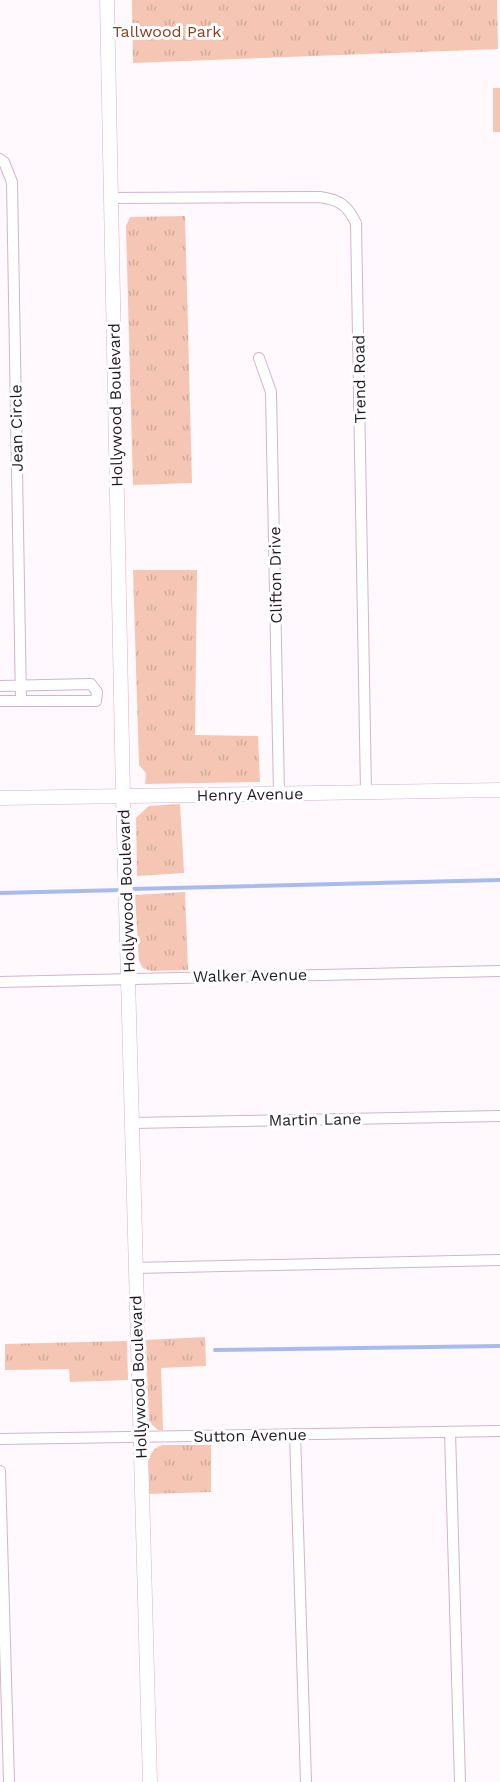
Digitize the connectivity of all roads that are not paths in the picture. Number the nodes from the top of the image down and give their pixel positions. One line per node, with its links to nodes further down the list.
1 (107, 0): 3 (street, Hollywood Boulevard)
2 (0, 159): 5 (street, Jean Circle)
3 (111, 198): 10 (street, Trend Road); 12 (street, Hollywood Boulevard)
4 (259, 358): 11 (street, Clifton Drive)
5 (21, 685): 6 (street); 8 (street, Jean Circle); 8 (street)
6 (0, 686)
7 (0, 701): 8 (street)
8 (21, 701)
9 (500, 790): 10 (street, Henry Avenue)
10 (366, 792): 11 (street, Henry Avenue)
11 (279, 793): 12 (street, Henry Avenue)
12 (123, 796): 13 (street, Henry Avenue); 15 (street, Hollywood Boulevard)
13 (0, 798)
14 (500, 971): 15 (street, Walker Avenue)
15 (129, 978): 16 (street, Walker Avenue); 18 (street, Hollywood Boulevard)
16 (0, 982)
17 (500, 1116): 18 (street, Martin Lane)
18 (131, 1123): 20 (street, Hollywood Boulevard)
19 (500, 1260): 20 (street)
20 (135, 1268): 24 (street, Hollywood Boulevard)
21 (500, 1431): 22 (street, Sutton Avenue)
22 (450, 1432): 23 (street, Sutton Avenue); 30 (street)
23 (295, 1434): 24 (street, Sutton Avenue); 29 (street)
24 (140, 1438): 25 (street, Sutton Avenue); 28 (street, Hollywood Boulevard)
25 (0, 1439)
26 (0, 1471): 27 (street)
27 (9, 1782)
28 (150, 1782)
29 (306, 1782)
30 (460, 1782)

